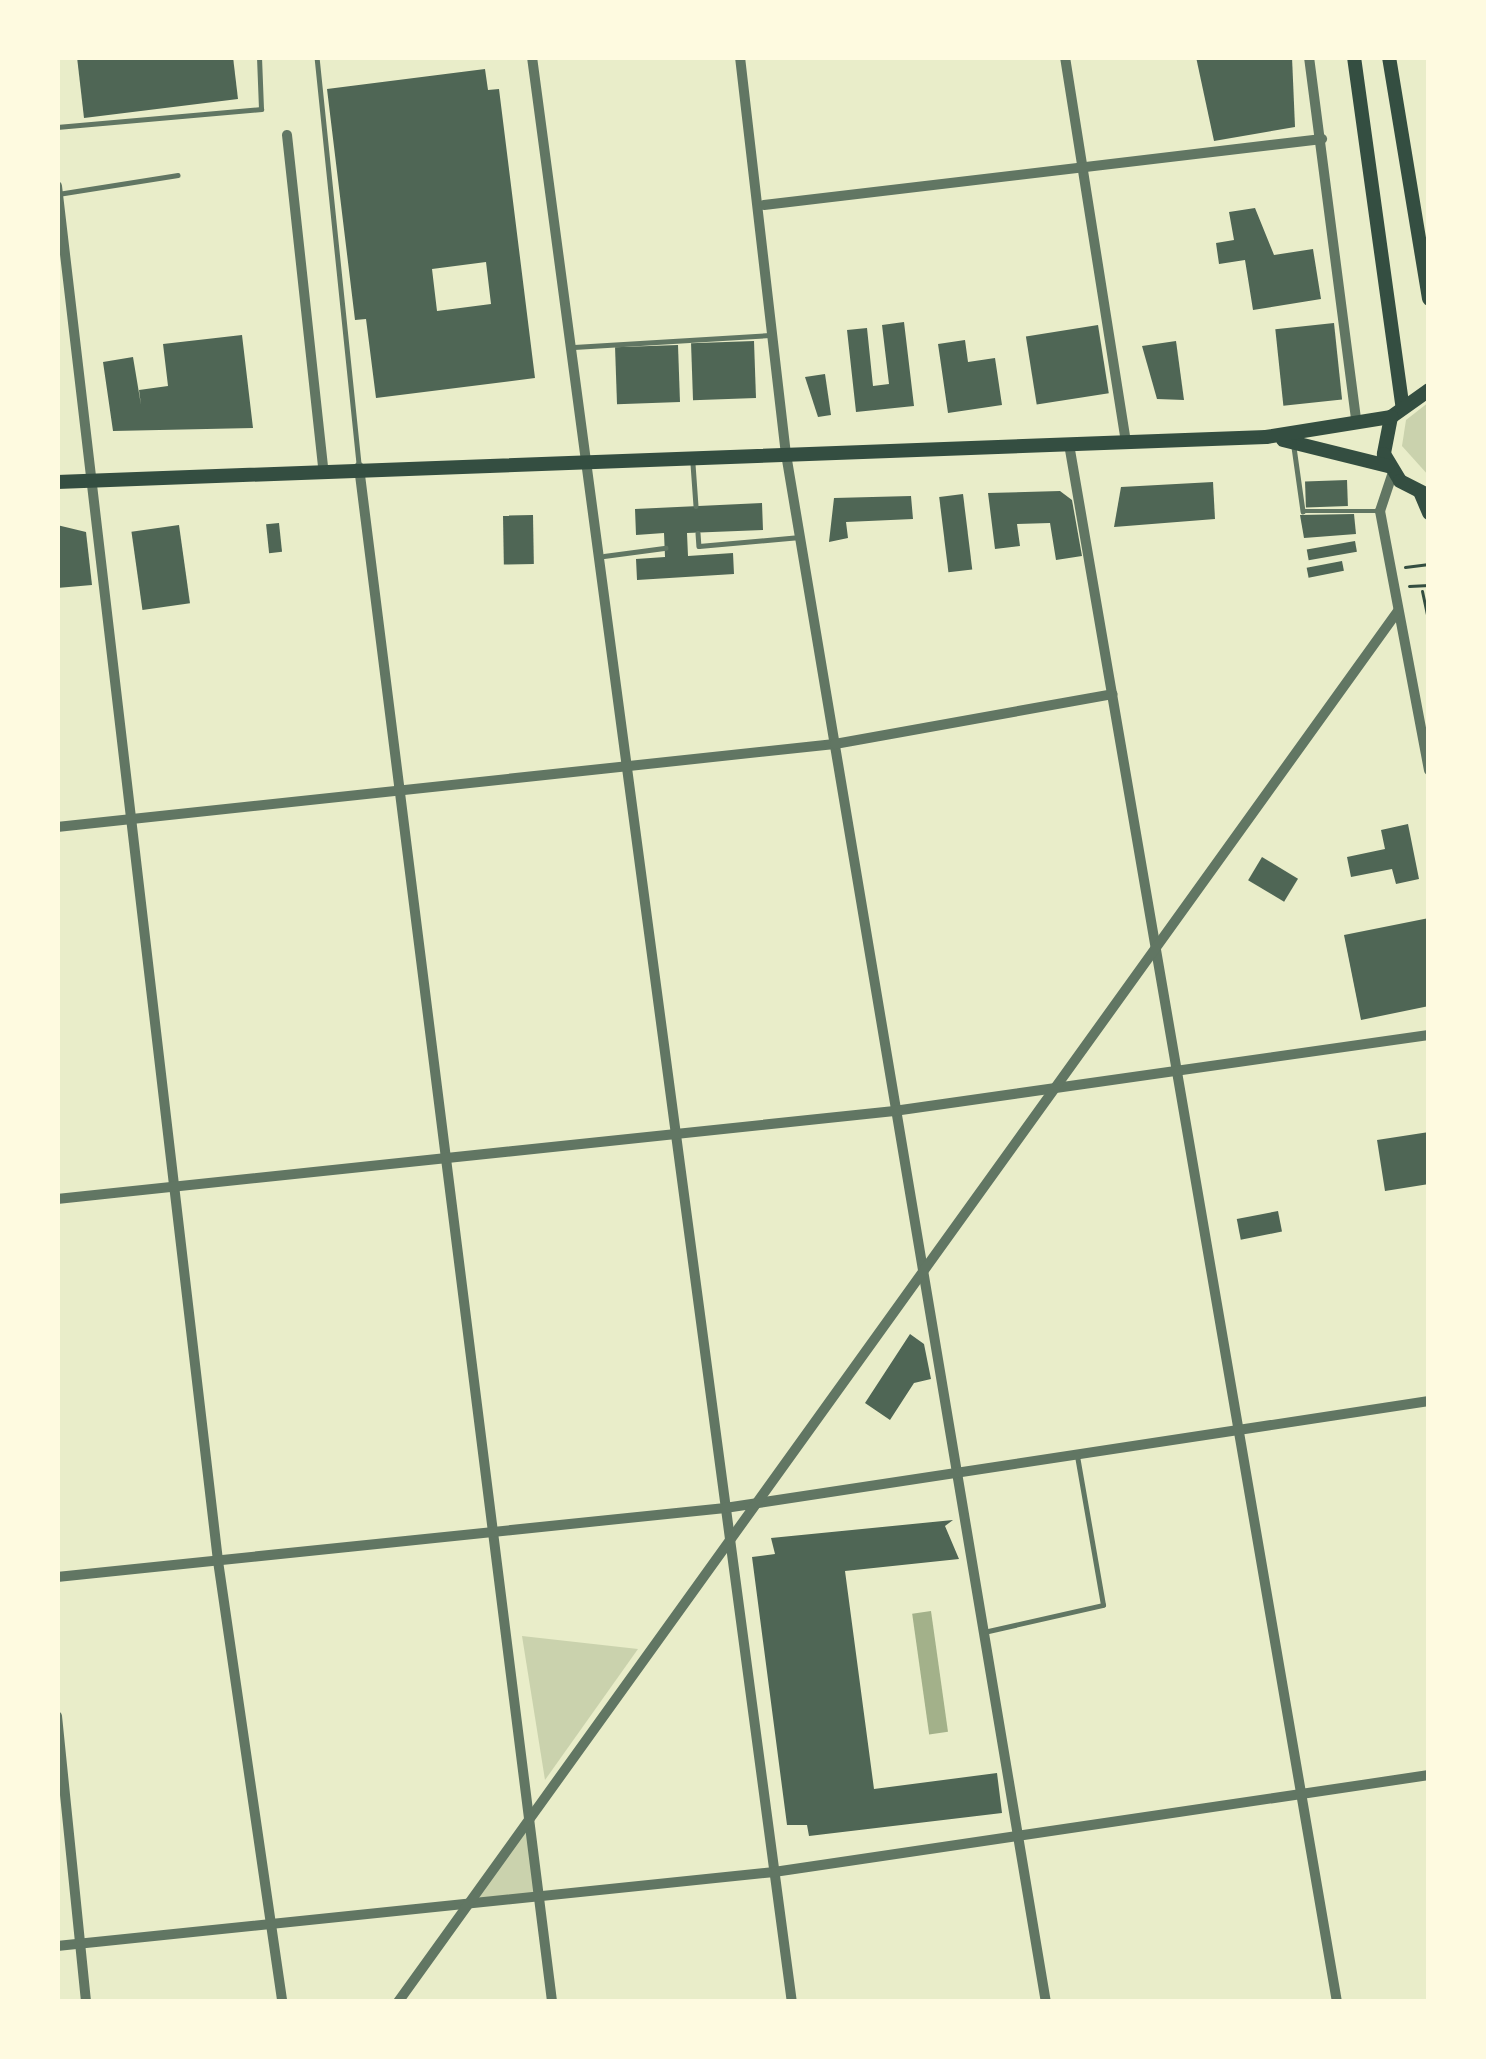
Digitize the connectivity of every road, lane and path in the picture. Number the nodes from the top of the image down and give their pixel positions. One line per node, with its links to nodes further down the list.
1 (260, 57): 9 (lane)
2 (317, 57): 29 (lane)
3 (532, 57): 18 (street)
4 (740, 57): 15 (street)
5 (1065, 57): 12 (street)
6 (1309, 57): 11 (street)
7 (1354, 57): 20 (main road)
8 (1389, 57): 16 (main road)
9 (57, 127)
10 (287, 135): 30 (street)
11 (1322, 139): 12 (street); 21 (street)
12 (1083, 174): 15 (street); 23 (street)
13 (178, 175): 14 (lane)
14 (58, 190): 32 (street)
15 (764, 206): 17 (street)
16 (1429, 299)
17 (776, 334): 18 (lane); 26 (street)
18 (574, 346): 28 (street)
19 (1429, 390): 20 (main road)
20 (1396, 411): 21 (main road); 31 (main road)
21 (1356, 421): 22 (main road)
22 (1266, 437): 23 (main road); 24 (main road)
23 (1126, 442): 25 (main road)
24 (1293, 442): 31 (main road); 36 (lane)
25 (1069, 444): 26 (main road); 49 (street)
26 (787, 454): 27 (main road); 39 (street)
27 (692, 458): 28 (main road); 35 (lane)
28 (591, 461): 29 (main road); 43 (street)
29 (359, 467): 30 (main road); 53 (street)
30 (323, 468): 32 (main road)
31 (1391, 469): 34 (main road); 36 (street)
32 (98, 479): 33 (main road); 54 (street)
33 (57, 482)
34 (1425, 495): 37 (main road)
35 (697, 506)
36 (1380, 511): 47 (street)
37 (1429, 513)
38 (698, 533): 41 (lane)
39 (800, 537): 41 (lane); 50 (street)
40 (688, 546): 41 (lane)
41 (699, 546)
42 (665, 548): 43 (lane)
43 (604, 556): 51 (street)
44 (1429, 565): 46 (path)
45 (1429, 585): 46 (path)
46 (1421, 589): 48 (path)
47 (1398, 611): 52 (street); 56 (street)
48 (1429, 623)
49 (1113, 694): 50 (street); 56 (street)
50 (835, 744): 51 (street); 60 (street)
51 (633, 765): 53 (street); 61 (street)
52 (1429, 770)
53 (400, 790): 54 (street); 62 (street)
54 (136, 820): 55 (street); 63 (street)
55 (57, 827)
56 (1156, 949): 58 (street); 59 (street)
57 (1429, 1035): 58 (street)
58 (1176, 1066): 59 (street); 67 (street)
59 (1059, 1084): 60 (street); 65 (street)
60 (894, 1111): 61 (street); 65 (street)
61 (674, 1135): 62 (street); 71 (street)
62 (448, 1161): 63 (street); 72 (street)
63 (180, 1186): 64 (street); 74 (street)
64 (57, 1199)
65 (917, 1280): 69 (street); 70 (street)
66 (1429, 1402): 67 (street)
67 (1238, 1430): 68 (street); 79 (street)
68 (1077, 1456): 69 (street); 76 (lane)
69 (953, 1474): 70 (street); 76 (street)
70 (757, 1504): 71 (street); 73 (street)
71 (725, 1508): 72 (street); 73 (street)
72 (491, 1531): 74 (street); 80 (street)
73 (730, 1541): 80 (street); 82 (street)
74 (218, 1561): 75 (street); 85 (street)
75 (57, 1577)
76 (984, 1632): 81 (street)
77 (57, 1716): 86 (street)
78 (1429, 1775): 79 (street)
79 (1303, 1797): 81 (street); 94 (street)
80 (530, 1820): 83 (street); 84 (street)
81 (1018, 1841): 82 (street); 93 (street)
82 (774, 1872): 83 (street); 92 (street)
83 (538, 1896): 84 (street); 91 (street)
84 (469, 1903): 85 (street); 90 (street)
85 (271, 1924): 86 (street); 89 (street)
86 (79, 1943): 87 (street); 88 (street)
87 (57, 1946)
88 (86, 2002)
89 (282, 2002)
90 (398, 2002)
91 (552, 2002)
92 (792, 2002)
93 (1046, 2002)
94 (1337, 2002)

